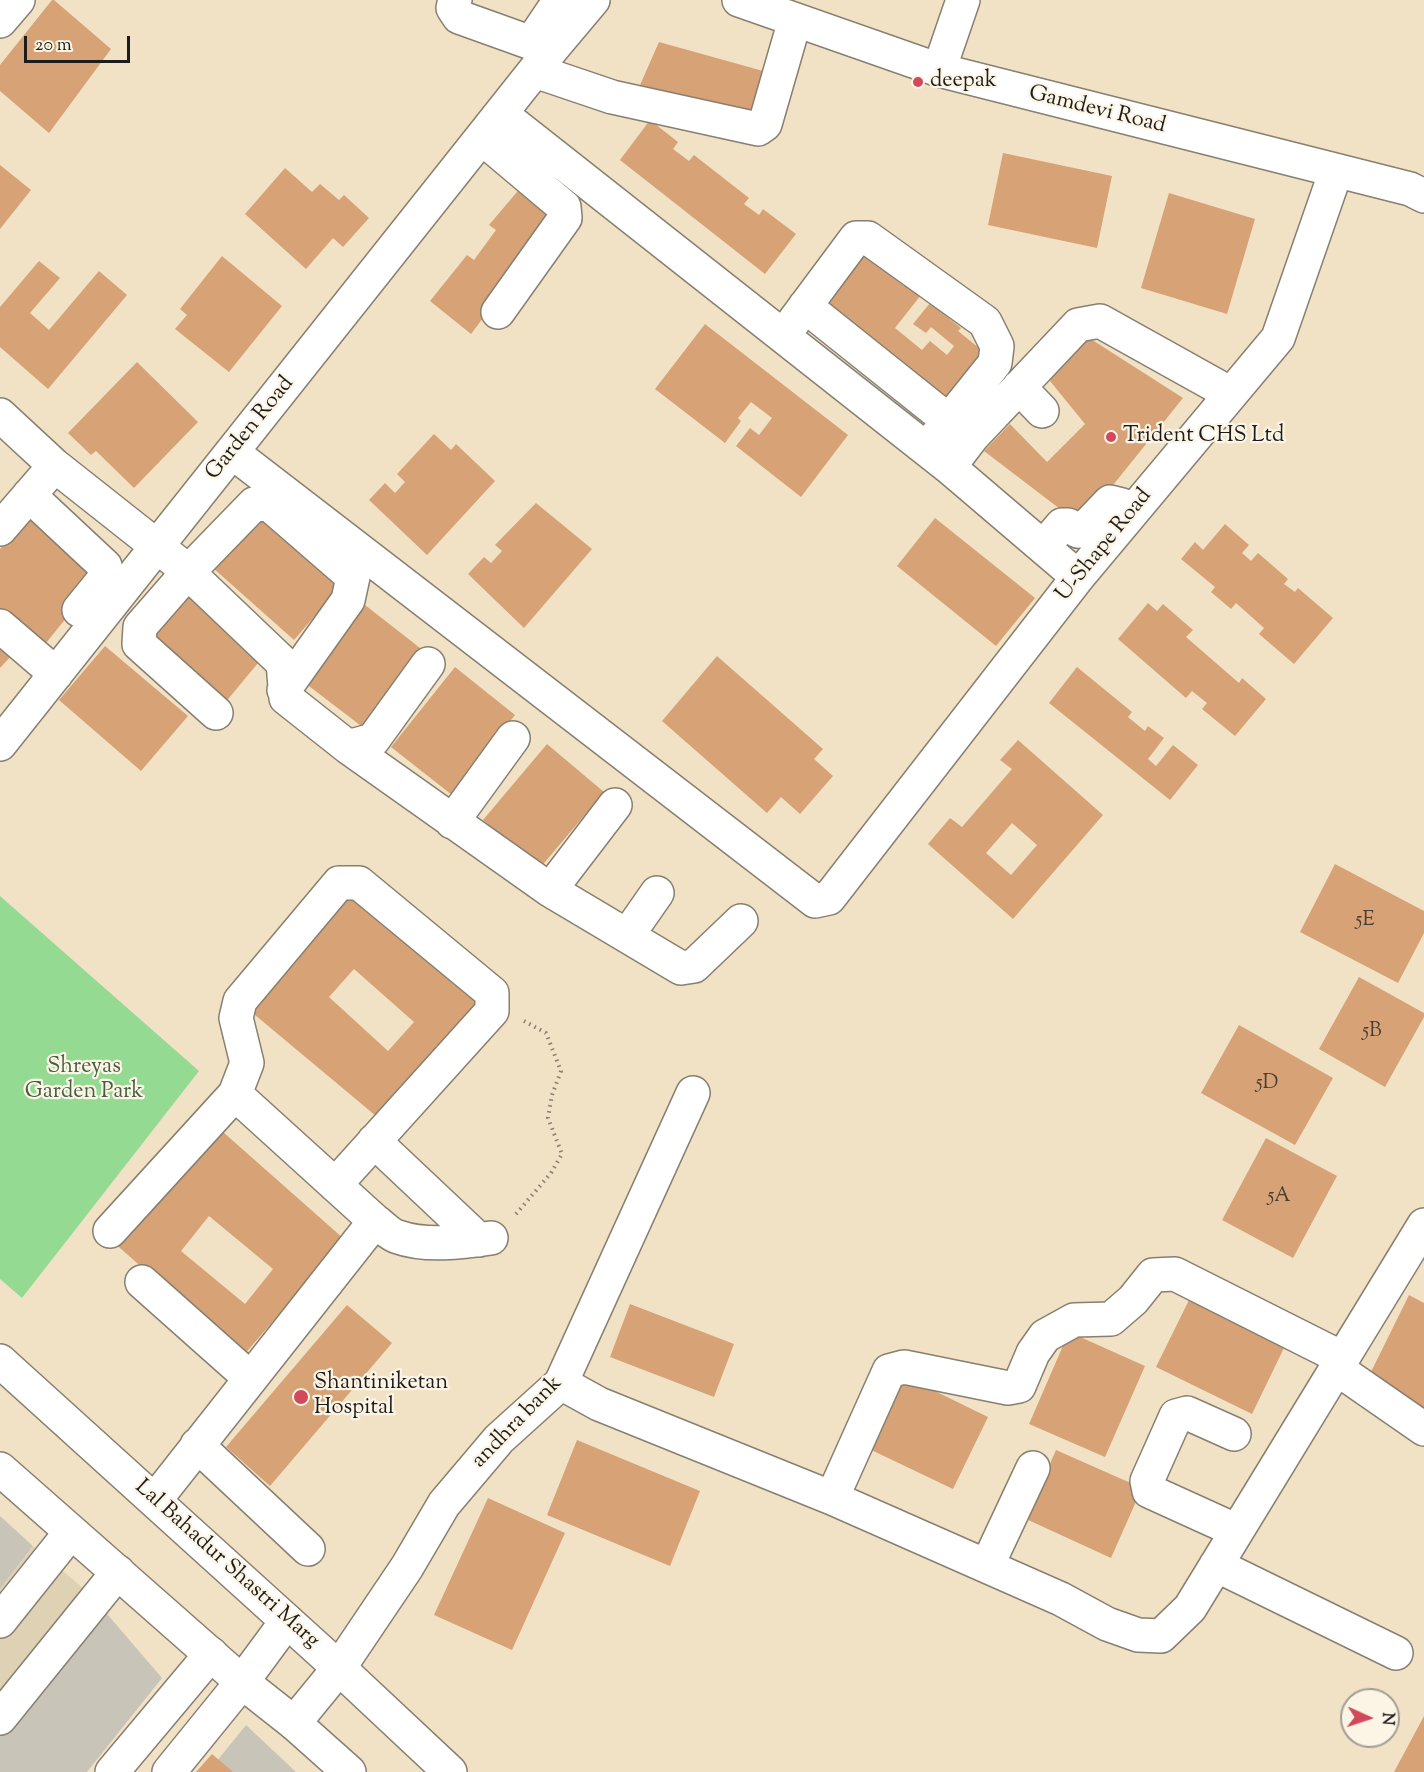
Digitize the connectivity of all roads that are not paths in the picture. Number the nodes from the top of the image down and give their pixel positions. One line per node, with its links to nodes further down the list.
1 (18, 0): 8 (street)
2 (456, 0): 9 (street)
3 (560, 0): 9 (street)
4 (593, 0): 9 (street)
5 (739, 0): 7 (street, Gamdevi Road)
6 (963, 0): 10 (street)
7 (795, 20): 9 (street); 10 (street, Gamdevi Road)
8 (0, 21)
9 (539, 54): 11 (street)
10 (939, 70): 12 (street, Gamdevi Road)
11 (491, 126): 15 (street); 16 (street); 22 (street, Garden Road)
12 (1336, 171): 13 (street, Gamdevi Road); 18 (street, U-Shape Road)
13 (1424, 196)
14 (805, 306): 16 (street); 21 (street); 21 (street)
15 (498, 312)
16 (783, 336): 23 (street)
17 (1019, 387): 18 (street); 19 (street); 23 (street)
18 (1231, 394): 26 (street, U-Shape Road)
19 (1042, 411)
20 (0, 415): 24 (street)
21 (949, 421): 23 (street)
22 (232, 452): 28 (street, Garden Road); 31 (street, U-Shape Road)
23 (938, 458): 29 (street)
24 (54, 465): 25 (street); 28 (street)
25 (29, 495): 27 (street); 34 (street)
26 (1132, 512): 29 (street); 31 (street, U-Shape Road)
27 (0, 529)
28 (157, 547): 30 (street); 34 (street, Garden Road)
29 (1043, 547): 31 (street)
30 (188, 572): 35 (street); 35 (street); 36 (street)
31 (1078, 577)
32 (0, 626): 34 (street)
33 (428, 664): 39 (street)
34 (48, 667): 38 (street, Garden Road)
35 (284, 690): 39 (street)
36 (216, 713)
37 (513, 738): 41 (street)
38 (0, 744)
39 (348, 747): 41 (street)
40 (615, 805): 42 (street)
41 (452, 822): 42 (street)
42 (550, 890): 45 (street)
43 (657, 893): 45 (street)
44 (741, 921): 45 (street)
45 (627, 936)
46 (235, 1094): 48 (street); 49 (street); 51 (street)
47 (693, 1094): 57 (street, andhra bank)
48 (374, 1141): 49 (street); 50 (street)
49 (335, 1185): 50 (street)
50 (375, 1221): 56 (street)
51 (110, 1231)
52 (1421, 1238): 55 (street)
53 (142, 1282): 56 (street)
54 (0, 1361): 64 (street, Lal Bahadur Shastri Marg)
55 (1339, 1363): 58 (street); 63 (street); 65 (street)
56 (250, 1378): 60 (street)
57 (561, 1383): 63 (street); 75 (street, andhra bank)
58 (1424, 1429)
59 (1234, 1434): 65 (street)
60 (197, 1445): 64 (street); 67 (street)
61 (1033, 1468): 69 (street)
62 (0, 1469): 66 (street)
63 (832, 1498): 69 (street)
64 (155, 1500): 72 (street, Lal Bahadur Shastri Marg)
65 (1237, 1531): 68 (street)
66 (71, 1532): 70 (street); 71 (street)
67 (308, 1549)
68 (1216, 1565): 69 (street); 73 (street)
69 (987, 1566)
70 (118, 1572): 74 (street); 77 (street)
71 (0, 1621)
72 (287, 1621): 75 (street, Lal Bahadur Shastri Marg); 76 (street)
73 (1396, 1653)
74 (211, 1654): 76 (street); 79 (street)
75 (339, 1668): 78 (street, andhra bank); 82 (street, Lal Bahadur Shastri Marg)
76 (242, 1682): 78 (street); 80 (street)
77 (0, 1719)
78 (294, 1723): 81 (street)
79 (112, 1772)
80 (169, 1772)
81 (349, 1772)
82 (450, 1772)

